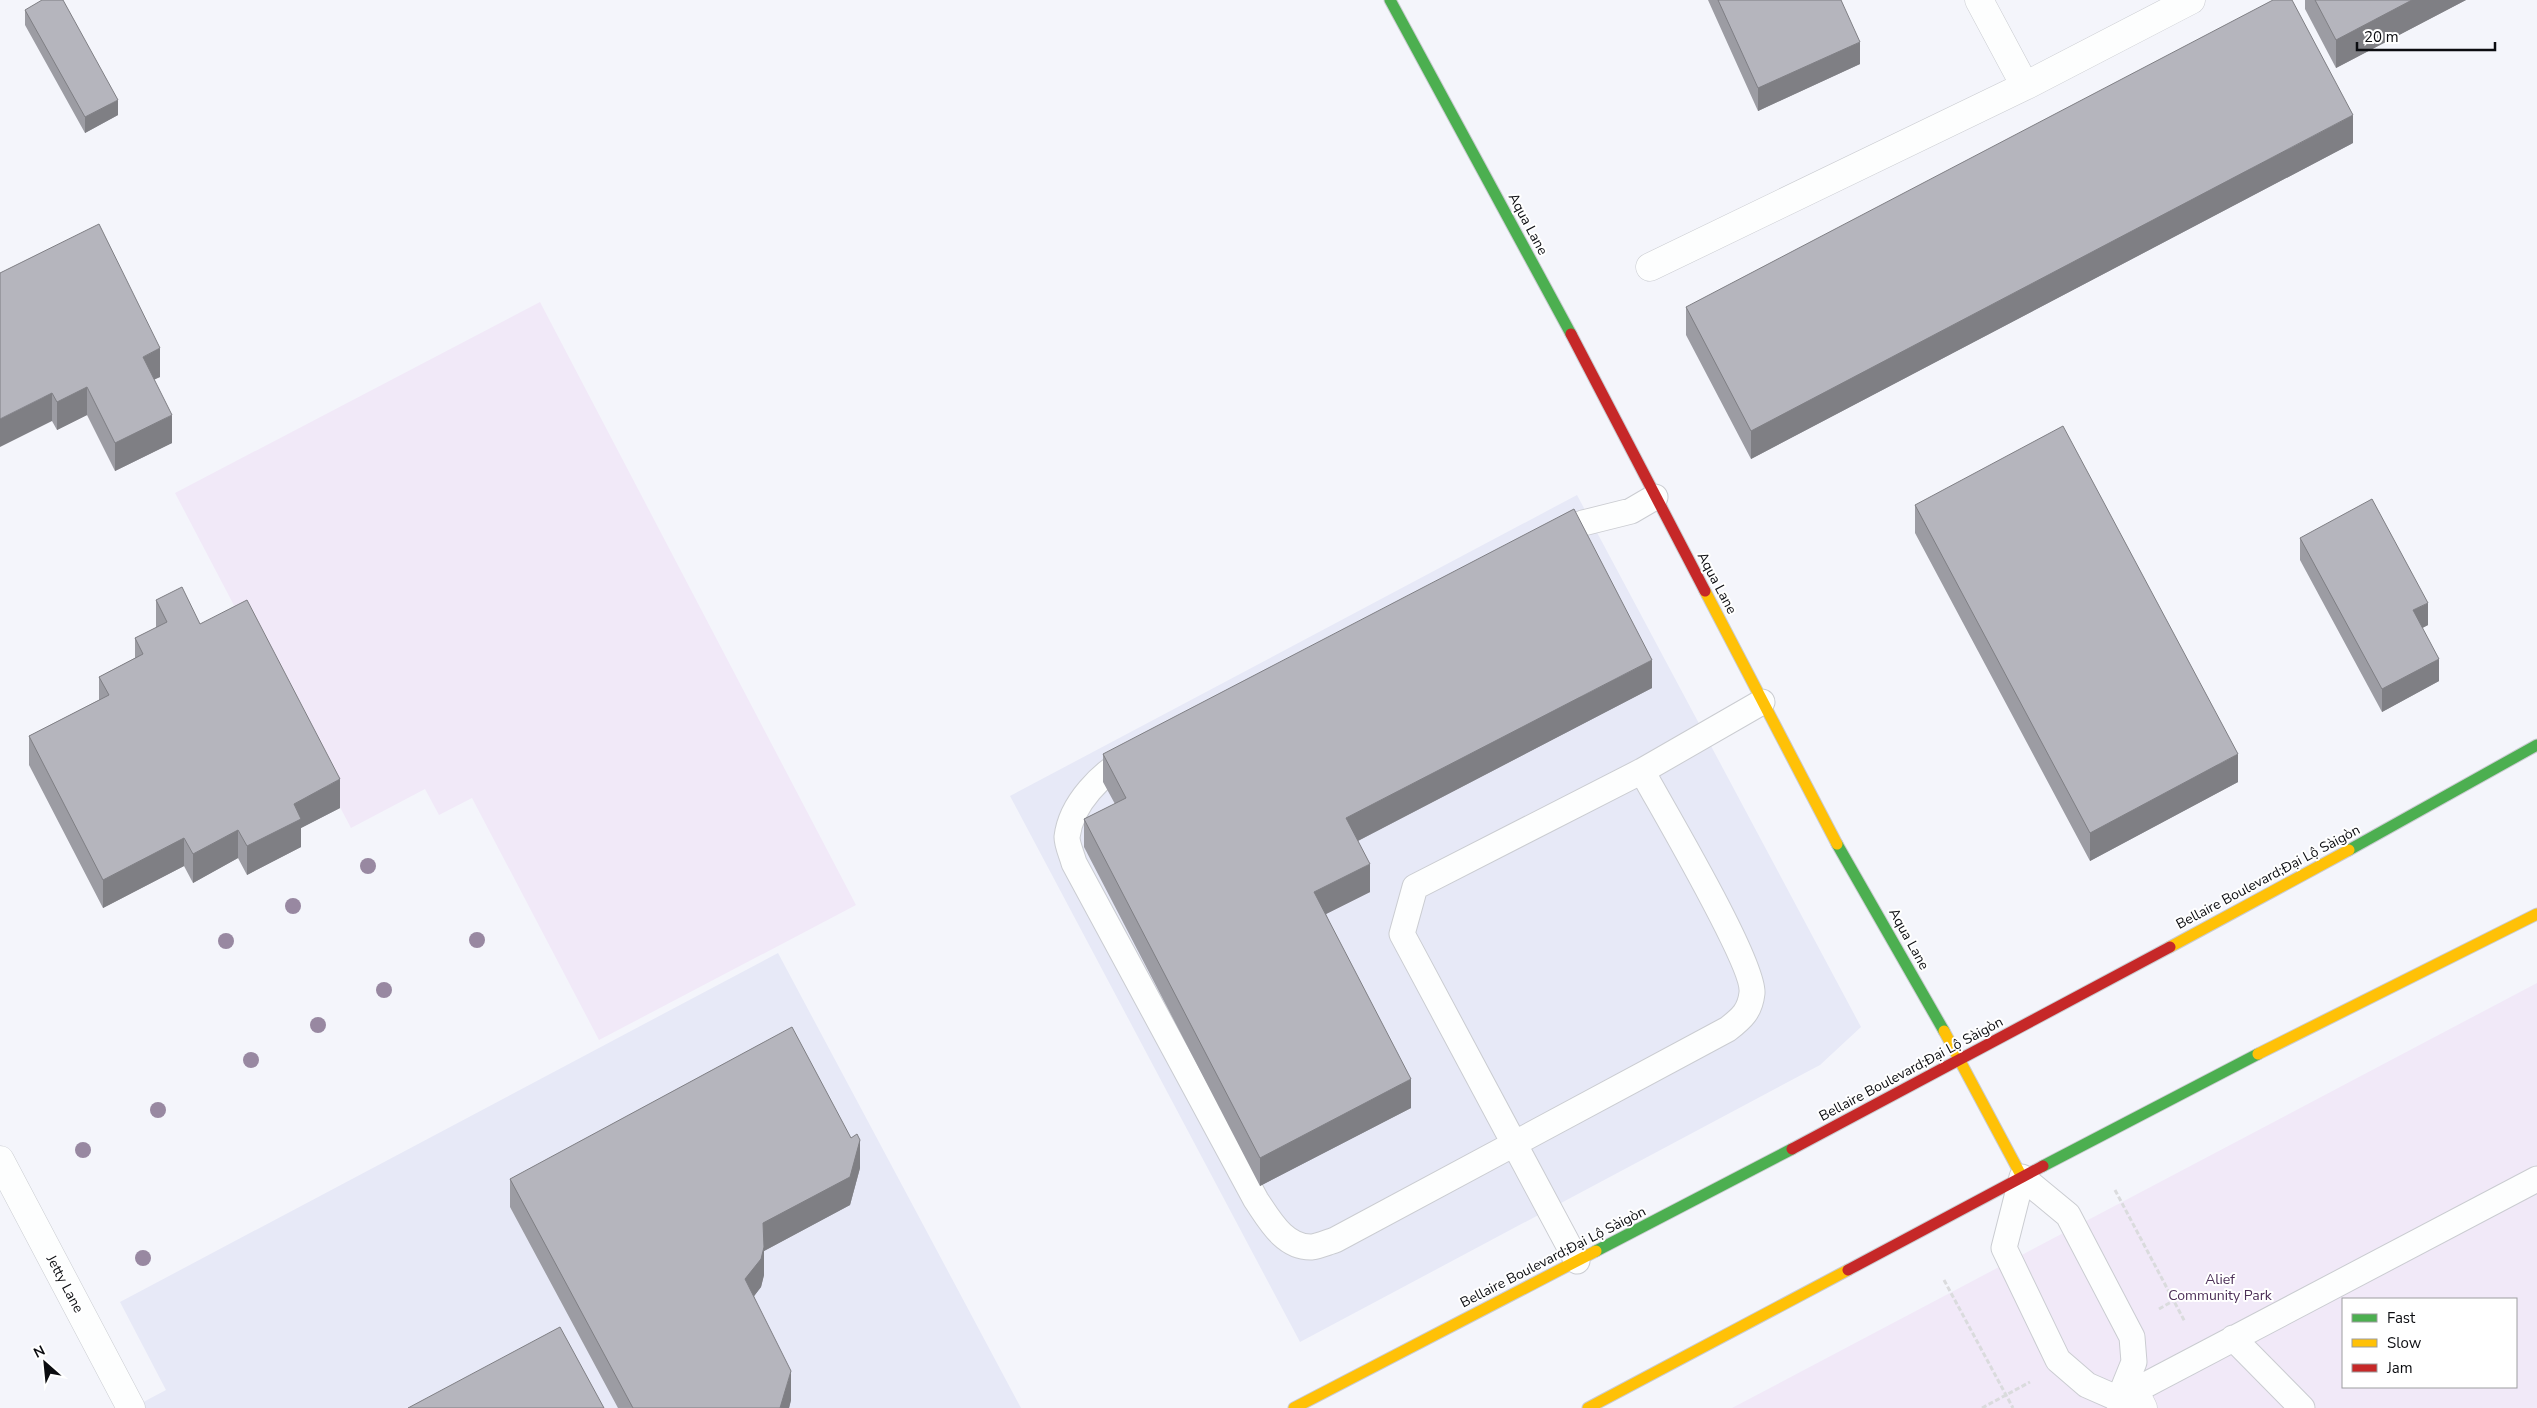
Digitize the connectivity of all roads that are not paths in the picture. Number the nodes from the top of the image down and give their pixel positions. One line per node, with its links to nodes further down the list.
1 (1390, 0): 6 (main road, Aqua Lane)
2 (1979, 0): 4 (street)
3 (2191, 0): 4 (street)
4 (2025, 86): 5 (street)
5 (1650, 267)
6 (1655, 498): 7 (lane); 8 (main road, Aqua Lane)
7 (1528, 549)
8 (1762, 702): 11 (lane); 13 (main road, Aqua Lane)
9 (1153, 744): 14 (lane)
10 (2537, 745): 13 (main road, Bellaire Boulevard;Đại Lộ Sàigòn)
11 (1642, 771): 14 (lane); 14 (lane)
12 (2537, 914): 16 (main road)
13 (1960, 1062): 16 (main road, Aqua Lane); 18 (main road, Bellaire Boulevard;Đại Lộ Sàigòn)
14 (1516, 1144): 18 (lane)
15 (0, 1160): 21 (street, Jetty Lane)
16 (2022, 1177): 20 (lane); 20 (lane); 23 (main road)
17 (2537, 1179): 19 (lane)
18 (1577, 1261): 22 (main road, Bellaire Boulevard;Đại Lộ Sàigòn)
19 (2233, 1338): 20 (lane); 24 (lane)
20 (2125, 1401)
21 (131, 1408)
22 (1294, 1408)
23 (1588, 1408)
24 (2302, 1408)

